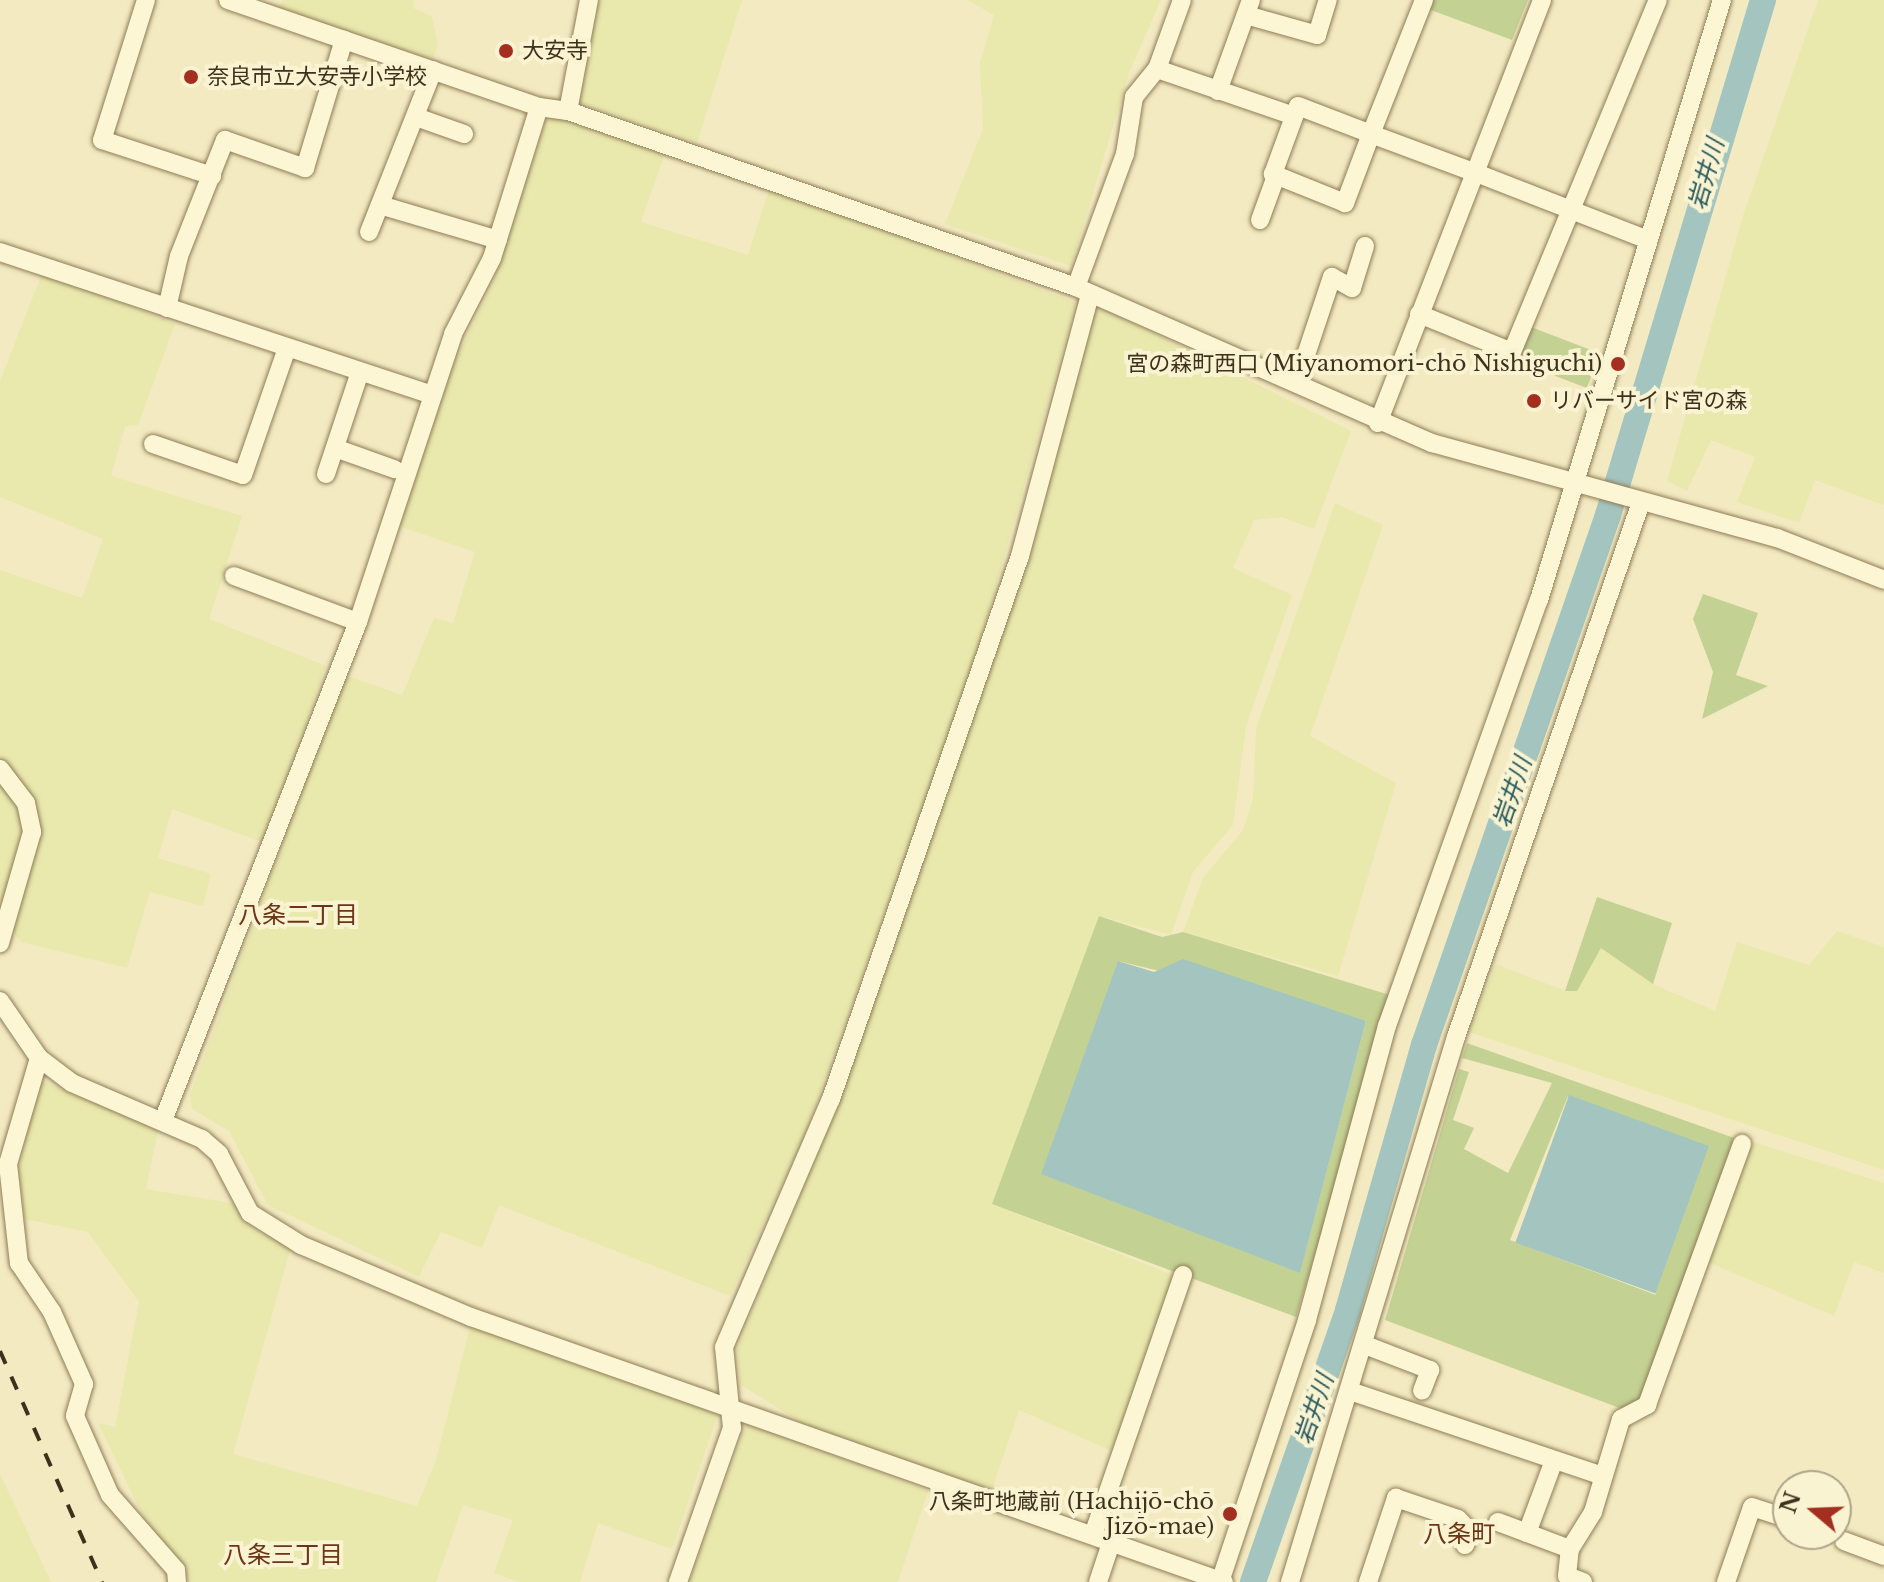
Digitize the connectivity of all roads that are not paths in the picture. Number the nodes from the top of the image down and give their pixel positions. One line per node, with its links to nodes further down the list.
1 (146, 0): 22 (street)
2 (228, 0): 11 (street)
3 (589, 0): 16 (street)
4 (1182, 0): 12 (street)
5 (1328, 0): 10 (street)
6 (1424, 0): 20 (street)
7 (1542, 0): 21 (street)
8 (1658, 0): 25 (street)
9 (1722, 0): 29 (street)
10 (1248, 8): 14 (street)
11 (344, 40): 13 (street); 22 (street)
12 (1157, 69): 14 (street); 32 (street)
13 (433, 70): 15 (street); 18 (street)
14 (1218, 91): 17 (street)
15 (539, 107): 16 (street); 28 (street)
16 (568, 111): 32 (street)
17 (1294, 116): 20 (street); 23 (street)
18 (416, 117): 19 (street); 24 (street)
19 (464, 134)
20 (1371, 134): 21 (street); 23 (street)
21 (1476, 173): 25 (street); 34 (street)
22 (212, 176): 33 (street)
23 (1276, 176): 26 (street)
24 (380, 205): 27 (street); 28 (street)
25 (1575, 213): 29 (street); 34 (street)
26 (1260, 220)
27 (369, 232)
28 (498, 240): 38 (street)
29 (1648, 240): 44 (street)
30 (1365, 246): 37 (street)
31 (0, 252): 33 (street)
32 (1083, 290): 37 (street); 59 (street)
33 (167, 308): 35 (street)
34 (1419, 314): 39 (street)
35 (287, 348): 36 (street); 40 (street)
36 (360, 372): 38 (street); 41 (street)
37 (1297, 382): 39 (street)
38 (432, 395): 48 (street)
39 (1378, 423): 44 (street)
40 (153, 444)
41 (335, 448): 42 (street); 43 (street)
42 (394, 469)
43 (326, 474)
44 (1579, 488): 45 (street); 74 (street)
45 (1636, 504): 47 (street); 56 (street)
46 (234, 576): 48 (street)
47 (1884, 580)
48 (358, 622): 53 (street)
49 (0, 769): 50 (street)
50 (0, 943)
51 (0, 1001): 52 (street)
52 (39, 1058): 53 (street); 71 (street)
53 (164, 1118): 59 (street)
54 (1742, 1144): 61 (street)
55 (1183, 1275): 64 (street)
56 (1365, 1345): 57 (street); 58 (street)
57 (1350, 1391): 60 (street); 75 (street)
58 (1422, 1391)
59 (731, 1403): 64 (street); 72 (street)
60 (1553, 1463): 61 (street); 65 (street)
61 (1602, 1476): 69 (street)
62 (1772, 1514): 78 (street)
63 (1498, 1522): 65 (street)
64 (1094, 1532): 66 (street)
65 (1527, 1533): 69 (street)
66 (1112, 1540): 73 (street); 74 (street)
67 (1852, 1544): 70 (street)
68 (1465, 1545): 76 (street)
69 (1570, 1549): 77 (street)
70 (1884, 1556)
71 (177, 1582)
72 (678, 1582)
73 (1098, 1582)
74 (1222, 1582)
75 (1290, 1582)
76 (1368, 1582)
77 (1583, 1582)
78 (1726, 1582)

